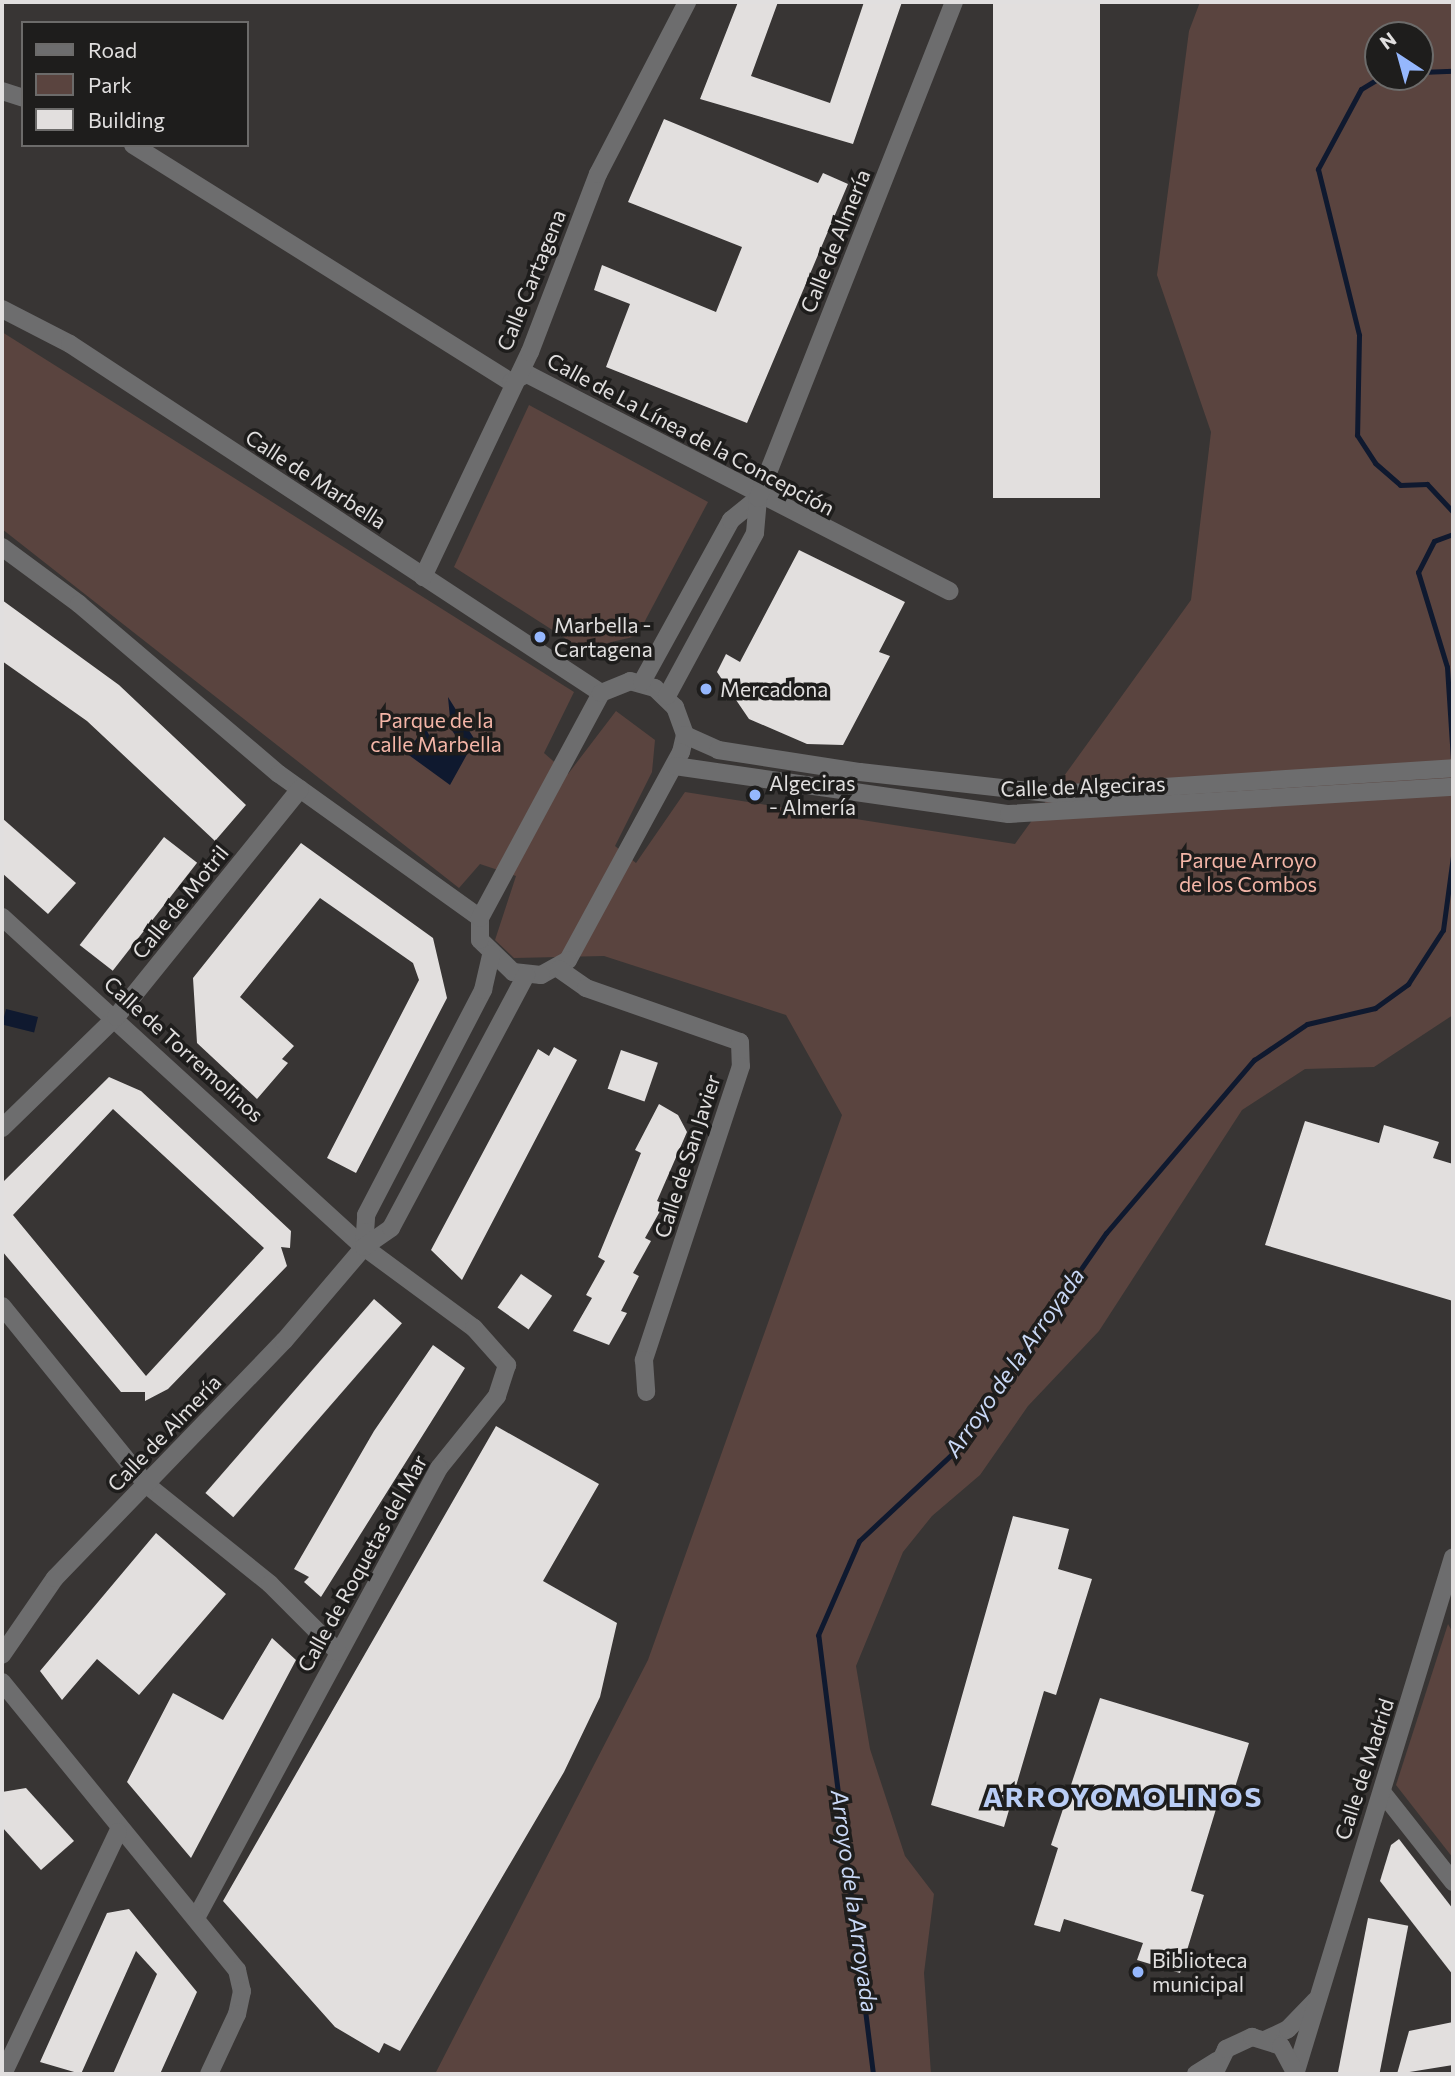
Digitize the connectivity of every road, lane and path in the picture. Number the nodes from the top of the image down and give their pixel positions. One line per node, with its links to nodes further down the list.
1 (687, 2): 7 (street, Calle Cartagena)
2 (954, 2): 8 (street, Calle de Almería)
3 (2, 91): 4 (street)
4 (21, 98)
5 (136, 147): 7 (street)
6 (2, 309): 10 (street, Calle de Marbella)
7 (511, 382): 8 (street, Calle de La Línea de la Concepción); 10 (street, Calle Cartagena)
8 (758, 498): 11 (street, Calle de La Línea de la Concepción); 12 (street, Calle de Almería); 14 (street, Calle de Almería)
9 (2, 547): 19 (street)
10 (423, 577): 13 (street, Calle de Marbella)
11 (949, 591)
12 (642, 682): 13 (street); 14 (street)
13 (601, 693): 21 (street)
14 (667, 696): 15 (street)
15 (685, 735): 16 (street); 17 (street, Calle de Algeciras)
16 (676, 766): 18 (street, Calle de Algeciras); 23 (street)
17 (1453, 768)
18 (1453, 787)
19 (300, 789): 21 (street); 25 (street, Calle de Motril)
20 (2, 917): 25 (street, Calle de Torremolinos)
21 (480, 918): 22 (street)
22 (491, 954): 24 (street); 27 (street)
23 (559, 969): 24 (street); 29 (street, Calle de San Javier)
24 (526, 975): 27 (street, Calle de Almería)
25 (116, 1017): 26 (street, Calle de Motril); 27 (street, Calle de Torremolinos)
26 (2, 1128)
27 (364, 1247): 30 (street, Calle de Almería); 32 (street, Calle de Roquetas del Mar)
28 (2, 1306): 30 (street)
29 (646, 1392)
30 (147, 1485): 32 (street); 33 (street, Calle de Almería)
31 (1453, 1557): 35 (street, Calle de Madrid)
32 (338, 1653): 38 (street, Calle de Roquetas del Mar)
33 (2, 1655)
34 (2, 1682): 36 (street)
35 (1382, 1792): 37 (street); 39 (street, Calle de Madrid)
36 (118, 1832): 38 (street); 43 (street)
37 (1453, 1882)
38 (196, 1918): 44 (street)
39 (1320, 1995): 40 (street, Calle de Madrid); 42 (street, Calle de Madrid)
40 (1266, 2039): 41 (street, Calle de Madrid); 42 (street, Calle de Madrid)
41 (1215, 2067): 45 (street, Calle de Madrid)
42 (1296, 2072)
43 (3, 2074)
44 (209, 2074)
45 (1196, 2074)

